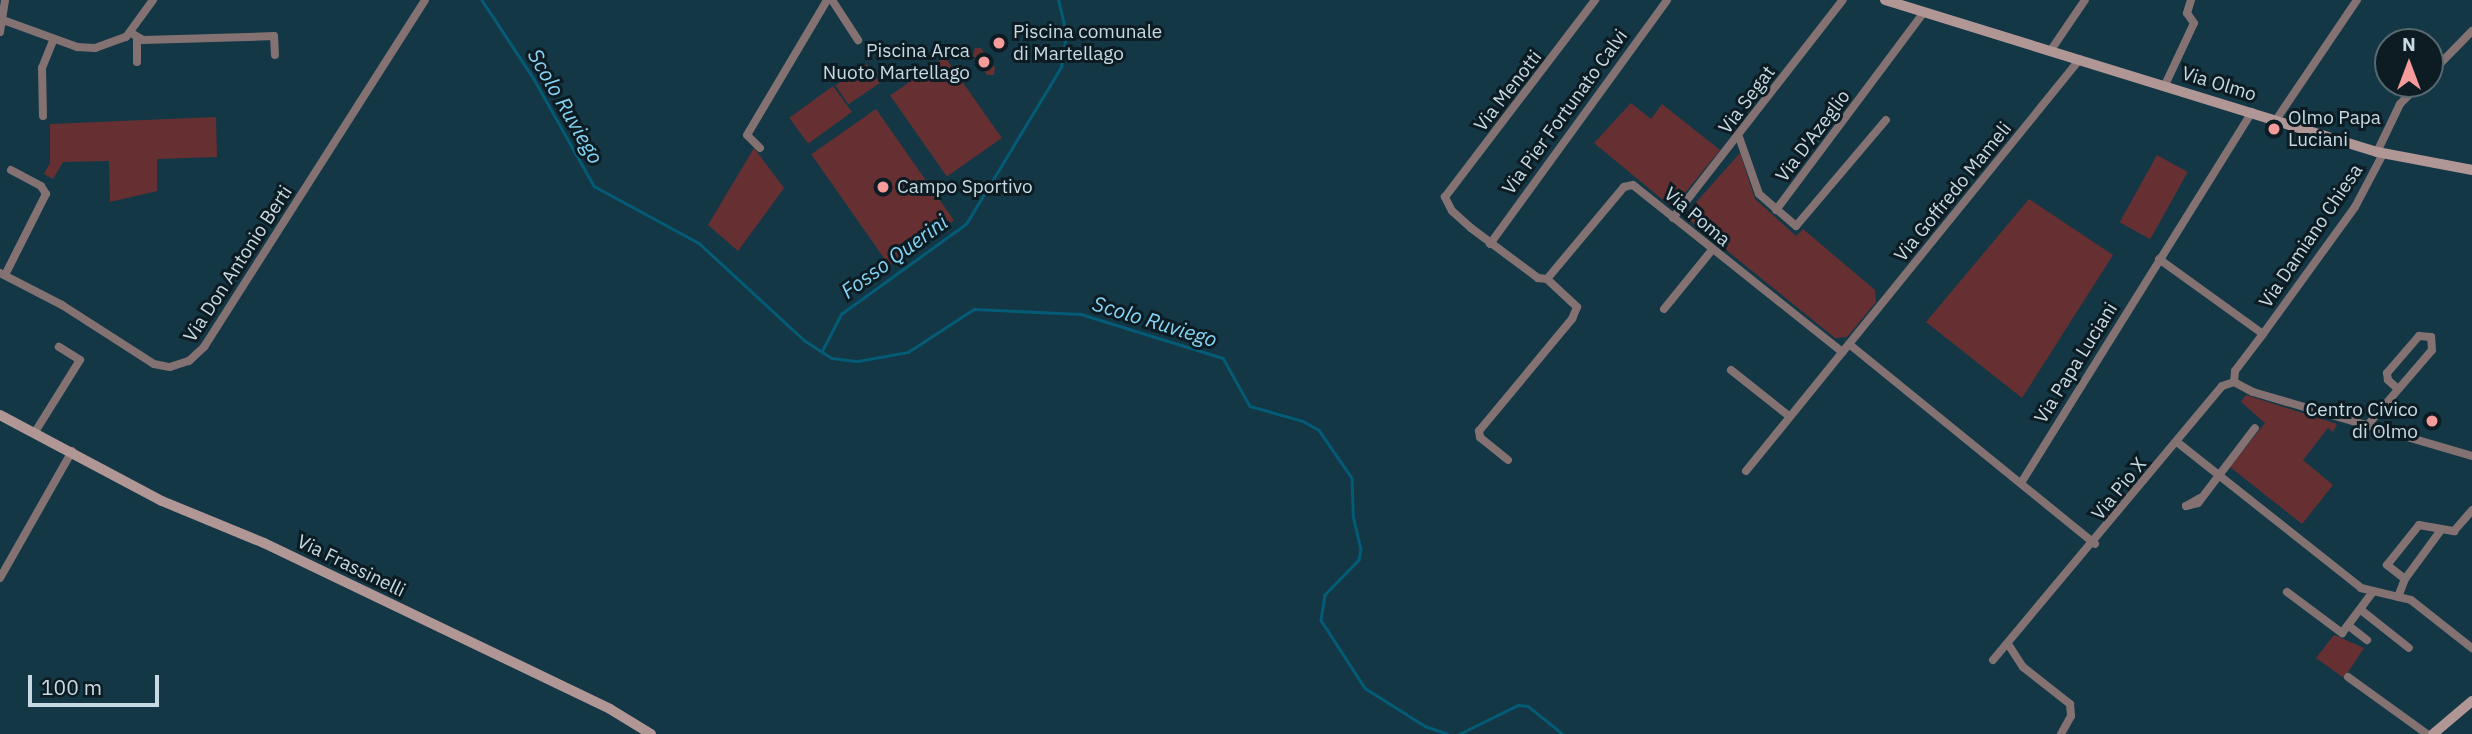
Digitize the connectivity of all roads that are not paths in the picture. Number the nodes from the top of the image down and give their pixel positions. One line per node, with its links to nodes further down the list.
1 (5, 0): 13 (street)
2 (153, 0): 16 (street)
3 (425, 0): 40 (street, Via Don Antonio Berti)
4 (829, 0): 18 (street); 31 (street)
5 (1595, 0): 37 (street, Via Menotti)
6 (1667, 0): 37 (street, Via Pier Fortunato Calvi)
7 (1843, 0): 30 (street, Via Segat)
8 (1885, 0): 12 (street, Via Olmo)
9 (2085, 0): 19 (street)
10 (2191, 0): 24 (street)
11 (2357, 0): 29 (street)
12 (1924, 12): 19 (street, Via Olmo); 35 (street, Via D'Azeglio)
13 (3, 20): 15 (street); 17 (street)
14 (2472, 31): 22 (street)
15 (0, 32)
16 (134, 35): 17 (street); 20 (street); 23 (street)
17 (54, 39): 27 (street)
18 (858, 40)
19 (2051, 50): 21 (street, Via Olmo)
20 (275, 55)
21 (2080, 59): 24 (street, Via Olmo); 44 (street, Via Goffredo Mameli)
22 (2444, 60)
23 (136, 62)
24 (2165, 85): 26 (street, Via Olmo)
25 (2406, 98): 32 (street)
26 (2252, 113): 29 (street, Via Olmo); 39 (street, Via Papa Luciani)
27 (43, 116)
28 (1886, 120): 35 (street)
29 (2276, 120): 32 (street, Via Olmo)
30 (1740, 137): 35 (street, Via D'Azeglio); 36 (street, Via Segat)
31 (760, 148)
32 (2380, 153): 34 (street, Via Olmo); 43 (street, Via Damiano Chiesa)
33 (11, 170): 40 (street)
34 (2472, 170)
35 (1776, 210)
36 (1673, 218): 38 (street, Via Poma); 41 (street, Via Poma)
37 (1490, 244): 41 (street)
38 (1712, 250): 42 (street); 46 (street, Via Poma)
39 (2159, 259): 43 (street); 61 (street, Via Papa Luciani)
40 (2, 274)
41 (1547, 279): 58 (street)
42 (1664, 309)
43 (2262, 335): 48 (street, Via Pio X)
44 (1849, 344): 46 (street, Via Goffredo Mameli); 61 (street)
45 (59, 347): 54 (street)
46 (1842, 352): 51 (street, Via Goffredo Mameli)
47 (1731, 370): 51 (street)
48 (2234, 382): 52 (street); 55 (street, Via Pio X)
49 (2398, 389): 49 (street); 52 (street)
50 (0, 415): 54 (street, Via Frassinelli)
51 (1790, 417): 59 (street, Via Goffredo Mameli)
52 (2366, 427): 57 (street)
53 (2255, 428): 60 (street)
54 (35, 432): 56 (street, Via Frassinelli)
55 (2178, 442): 60 (street); 65 (street, Via Pio X)
56 (72, 451): 66 (street); 80 (street, Via Frassinelli)
57 (2472, 456)
58 (1508, 460)
59 (1746, 471)
60 (2218, 474): 62 (street); 69 (street)
61 (2021, 483): 65 (street)
62 (2200, 498)
63 (2472, 510): 64 (street)
64 (2441, 530): 67 (street); 67 (street)
65 (2095, 544): 74 (street, Via Pio X)
66 (0, 578)
67 (2405, 579): 70 (street)
68 (2287, 592): 72 (street)
69 (2372, 593): 70 (street); 71 (street)
70 (2398, 597): 76 (street)
71 (2361, 610): 72 (street); 75 (street)
72 (2349, 626): 73 (street)
73 (2367, 640)
74 (2008, 644): 77 (street, Via Pio X); 81 (street)
75 (2409, 648)
76 (2472, 648)
77 (1993, 660)
78 (2348, 677): 82 (street)
79 (2472, 701): 83 (street)
80 (651, 734)
81 (2061, 734)
82 (2427, 734)
83 (2433, 734)

